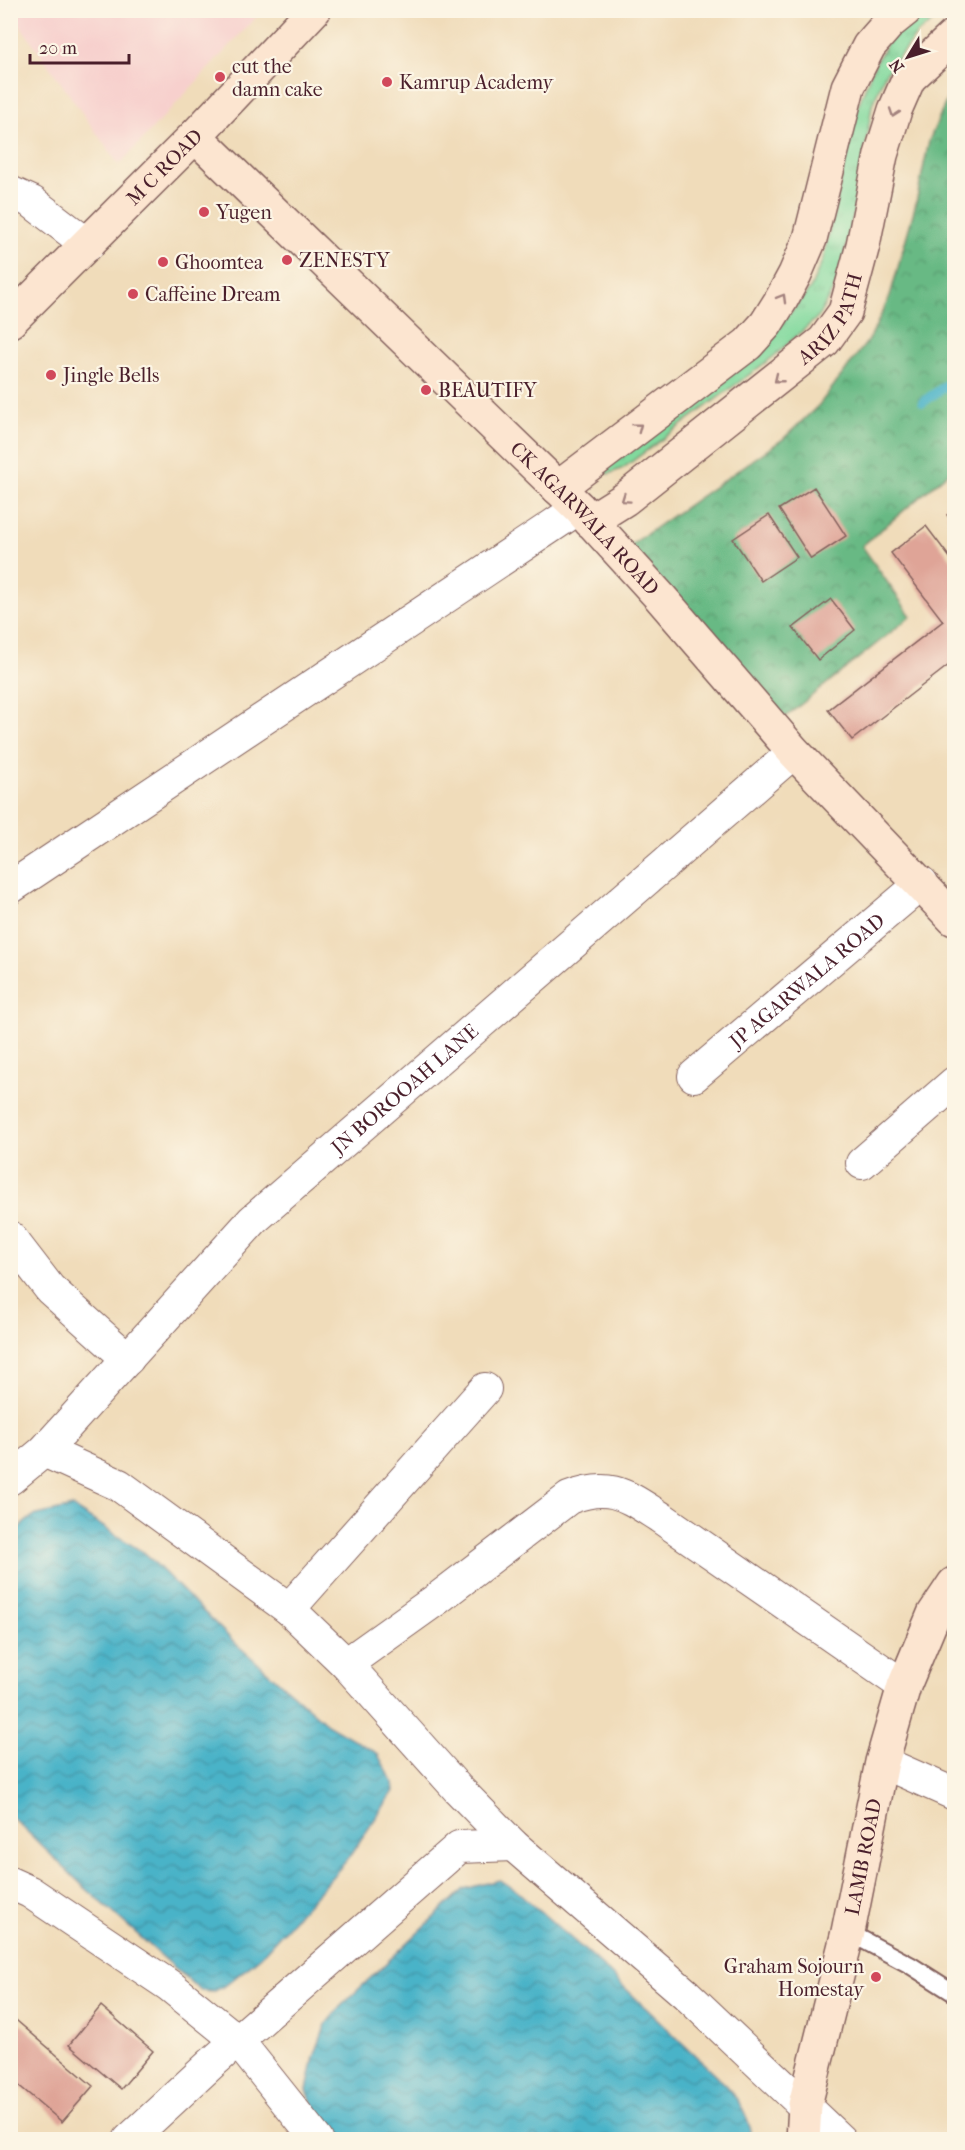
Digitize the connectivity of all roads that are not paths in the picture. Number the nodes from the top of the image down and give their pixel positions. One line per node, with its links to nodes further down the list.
1 (314, 10): 4 (street, M C ROAD)
2 (905, 10): 8 (street, one-way to 2)
3 (954, 36): 8 (street, ARIZ PATH, one-way to 8)
4 (195, 136): 6 (street, M C ROAD); 8 (street, CK AGARWALA ROAD)
5 (10, 192): 6 (street)
6 (88, 245): 7 (street, M C ROAD)
7 (10, 321)
8 (576, 506): 9 (street, CK AGARWALA ROAD); 11 (street)
9 (794, 752): 10 (street, CK AGARWALA ROAD); 17 (street, JN BOROOAH LANE)
10 (922, 883): 12 (street, CK AGARWALA ROAD); 13 (street, JP AGARWALA ROAD)
11 (10, 888)
12 (954, 919)
13 (694, 1076)
14 (954, 1083): 15 (street)
15 (862, 1163)
16 (10, 1237): 17 (street)
17 (128, 1359): 19 (street, JN BOROOAH LANE)
18 (485, 1389): 22 (street)
19 (44, 1451): 20 (street, JN BOROOAH LANE); 22 (street)
20 (10, 1479)
21 (954, 1584): 23 (street, LAMB ROAD)
22 (289, 1609): 24 (street)
23 (944, 1617): 25 (street, LAMB ROAD)
24 (346, 1664): 25 (street); 27 (street)
25 (904, 1686): 26 (street, LAMB ROAD)
26 (882, 1762): 28 (street); 32 (street, LAMB ROAD)
27 (458, 1789): 29 (street); 30 (street)
28 (954, 1794)
29 (513, 1845): 30 (street); 35 (street)
30 (459, 1847): 34 (street)
31 (10, 1883): 34 (street)
32 (848, 1932): 33 (lane); 35 (street, LAMB ROAD)
33 (954, 1993)
34 (238, 2041): 36 (street); 37 (street)
35 (805, 2105): 38 (street, LAMB ROAD); 39 (street)
36 (129, 2139)
37 (317, 2139)
38 (803, 2139)
39 (840, 2139)

